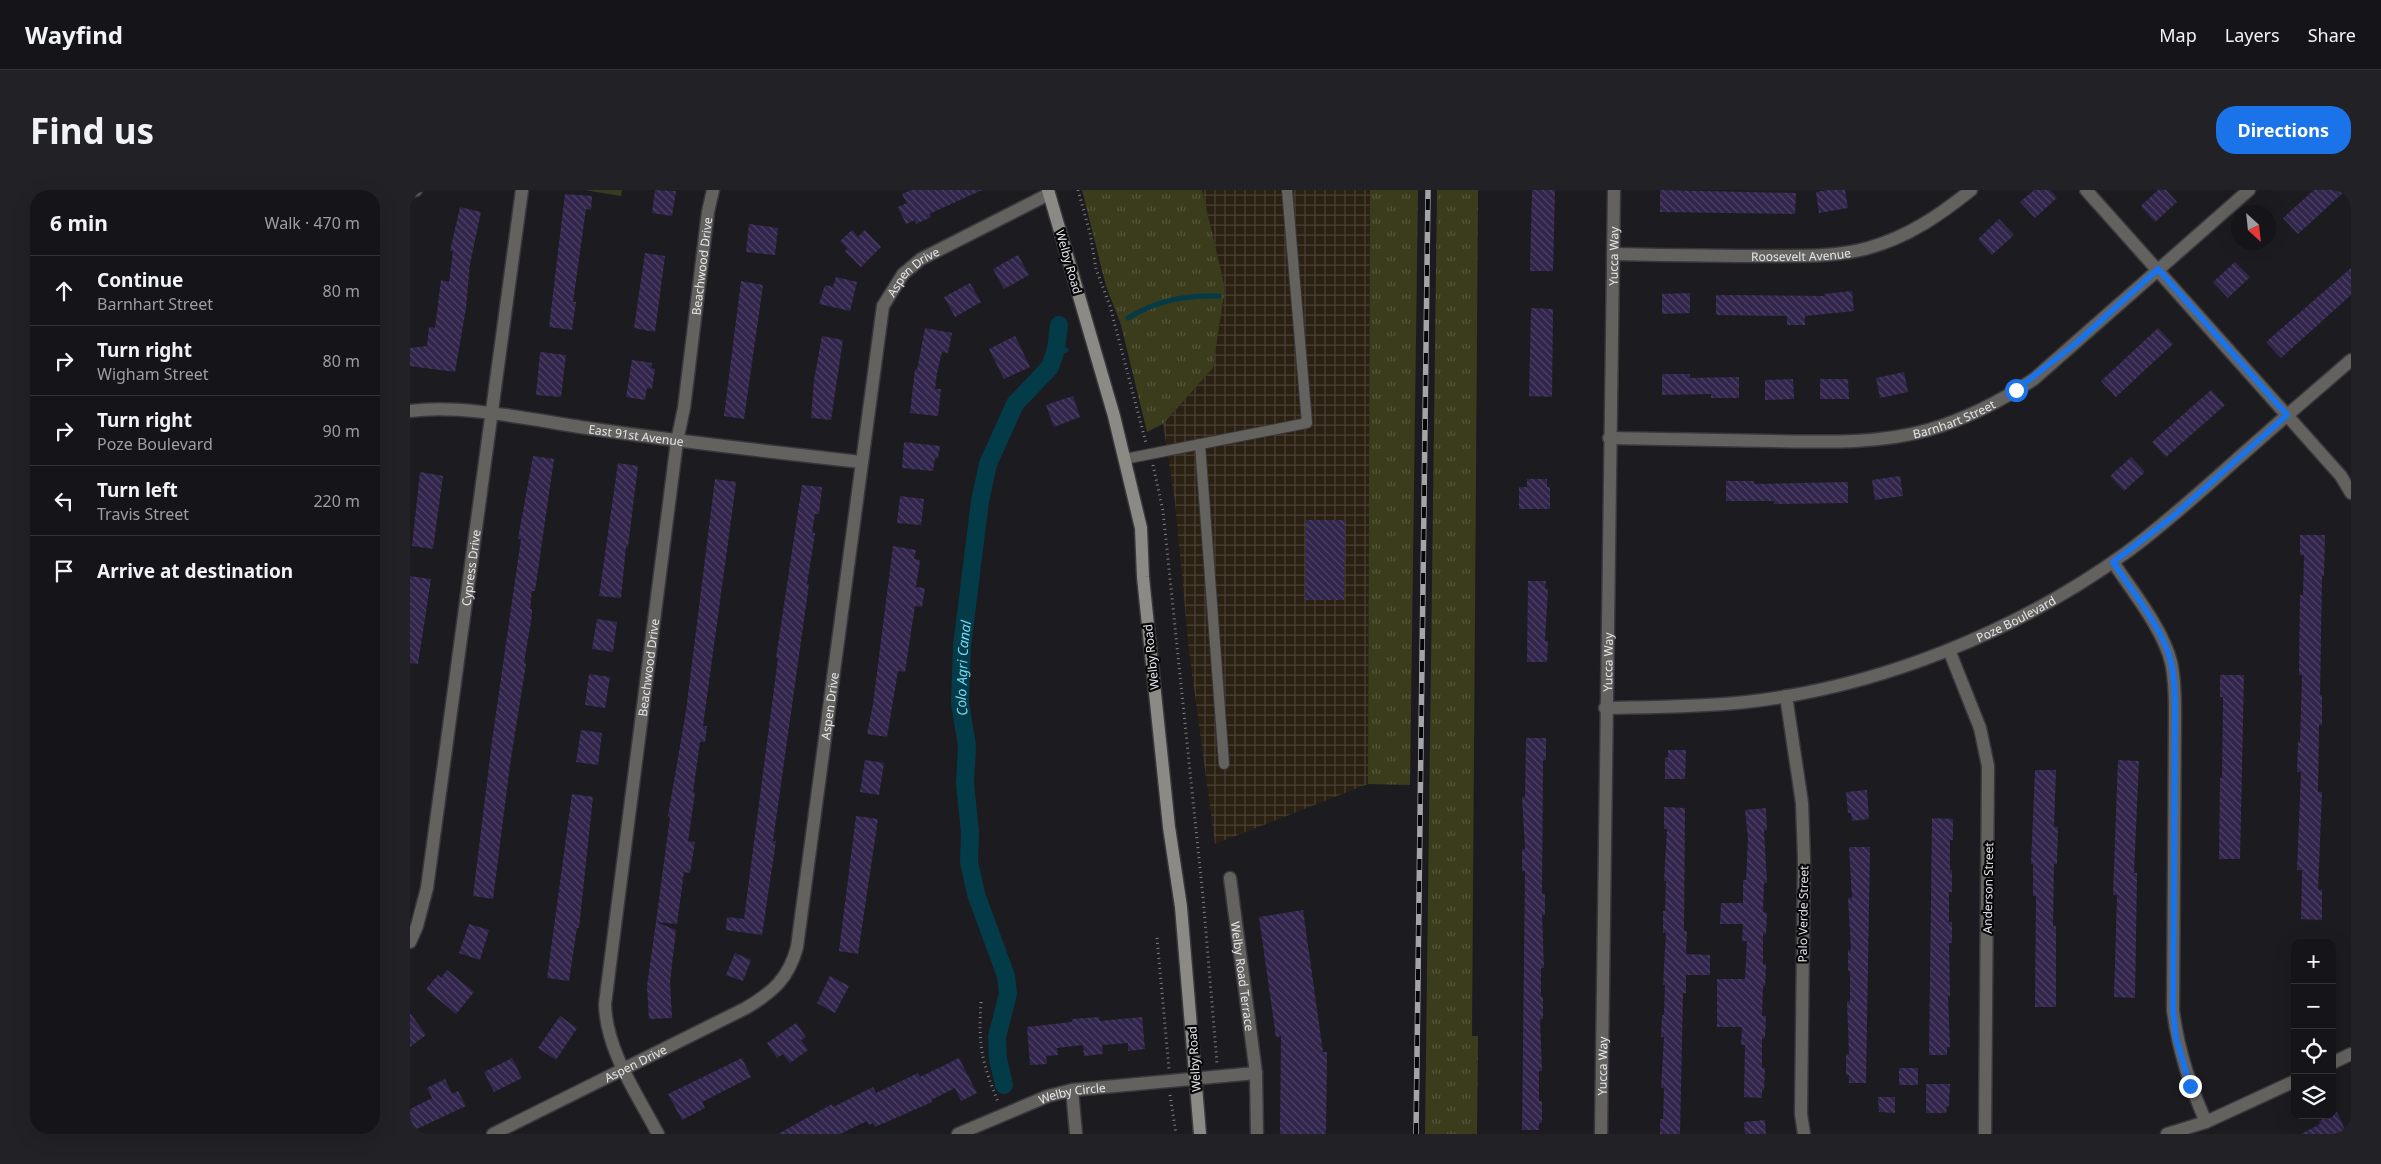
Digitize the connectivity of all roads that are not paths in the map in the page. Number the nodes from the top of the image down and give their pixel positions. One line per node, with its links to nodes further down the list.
1 (416, 190): 9 (street)
2 (522, 190): 15 (street, Cypress Drive)
3 (713, 190): 18 (street, Beachwood Drive)
4 (1286, 190): 19 (lane)
5 (1614, 190): 11 (street, Yucca Way)
6 (1971, 190): 11 (street, Roosevelt Avenue)
7 (2086, 190): 12 (street)
8 (2249, 190): 12 (street, Barnhart Street)
9 (410, 192)
10 (1048, 192): 20 (street, Welby Road); 21 (street, Aspen Drive)
11 (1613, 254): 17 (street, Yucca Way)
12 (2158, 269): 16 (street); 17 (street, Barnhart Street)
13 (2351, 360): 16 (street, Poze Boulevard)
14 (410, 411): 15 (street, East 91st Avenue)
15 (491, 414): 18 (street, East 91st Avenue); 29 (street, Cypress Drive)
16 (2287, 415): 22 (street); 23 (street, Poze Boulevard)
17 (1609, 438): 26 (street, Yucca Way)
18 (677, 441): 21 (street, East 91st Avenue); 32 (street, Beachwood Drive)
19 (1200, 444): 20 (lane); 27 (lane)
20 (1125, 458): 34 (street, Welby Road)
21 (861, 462): 32 (street, Aspen Drive)
22 (2351, 493)
23 (2113, 562): 24 (street, Poze Boulevard); 37 (street)
24 (1949, 650): 25 (street, Poze Boulevard); 46 (street, Anderson Street)
25 (1786, 696): 26 (street, Poze Boulevard); 45 (street, Palo Verde Street)
26 (1605, 708): 44 (street, Yucca Way)
27 (1224, 764)
28 (1230, 878): 33 (street, Welby Road Terrace)
29 (410, 942)
30 (2351, 1054): 31 (street)
31 (2336, 1061)
32 (625, 1069): 38 (street, Aspen Drive); 39 (street, Beachwood Drive)
33 (1256, 1073): 34 (street); 43 (street, Welby Road Terrace)
34 (1195, 1079): 36 (street, Welby Circle); 42 (street, Welby Road)
35 (2291, 1083): 37 (street)
36 (1072, 1090): 40 (street, Welby Circle); 41 (street)
37 (2206, 1122): 47 (street)
38 (493, 1134)
39 (658, 1134)
40 (958, 1134)
41 (1076, 1134)
42 (1200, 1134)
43 (1257, 1134)
44 (1601, 1134)
45 (1804, 1134)
46 (1985, 1134)
47 (2167, 1134)

